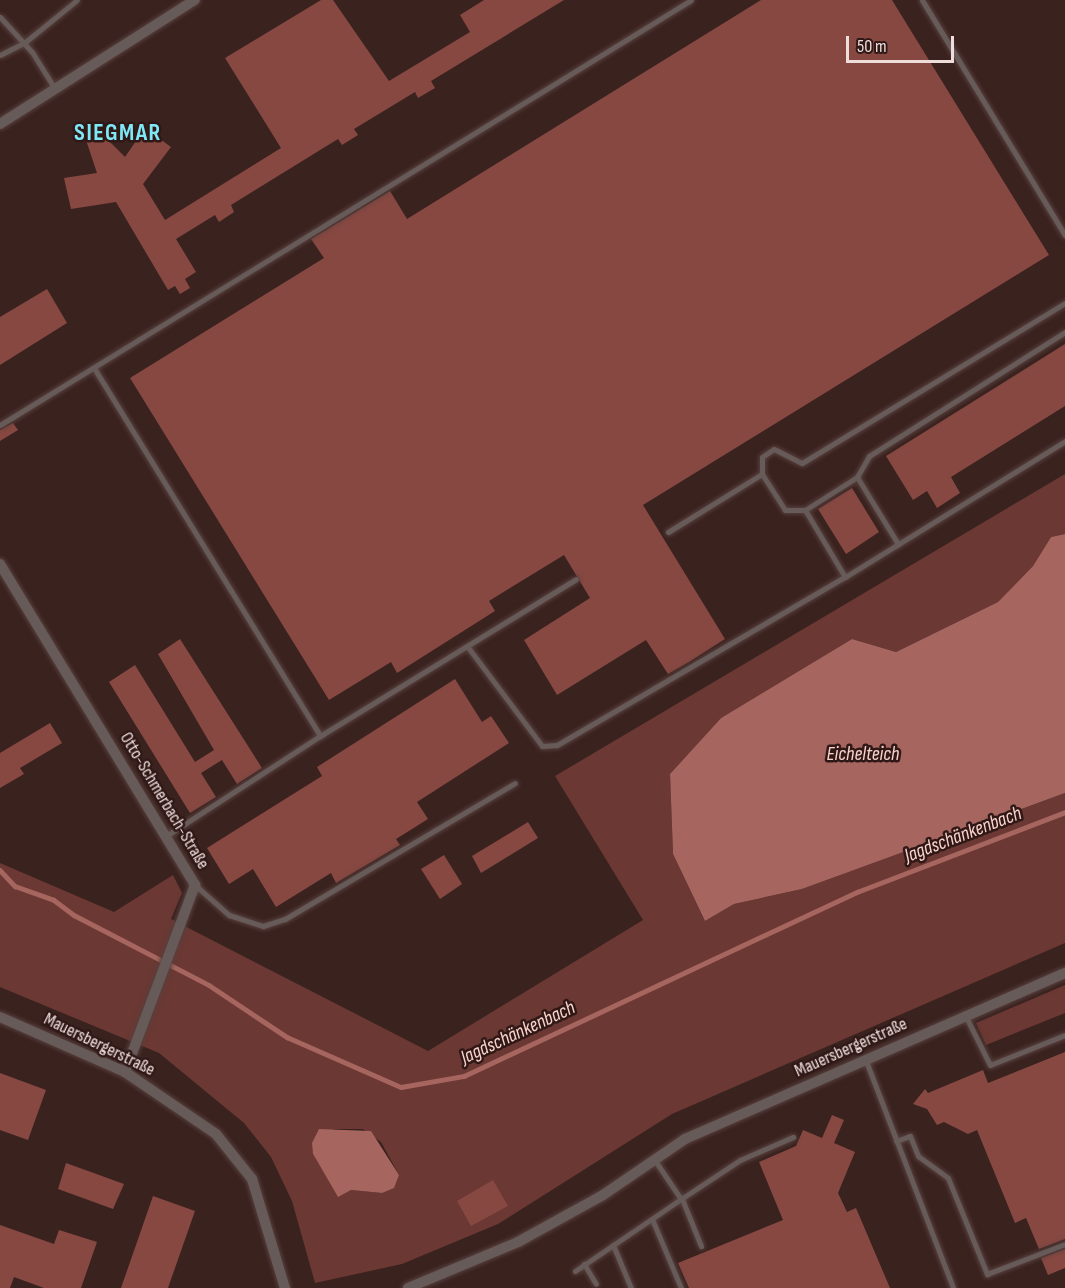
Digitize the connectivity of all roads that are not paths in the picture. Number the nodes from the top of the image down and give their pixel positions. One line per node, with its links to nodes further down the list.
1 (78, 0): 6 (lane)
2 (195, 0): 8 (street)
3 (691, 0): 13 (lane)
4 (922, 0): 10 (lane)
5 (0, 17): 6 (lane)
6 (24, 43): 7 (lane); 8 (lane)
7 (0, 55)
8 (55, 89): 9 (street)
9 (0, 124)
10 (1065, 235)
11 (1065, 303): 16 (lane)
12 (1065, 332): 17 (lane)
13 (94, 368): 14 (lane); 25 (lane)
14 (0, 425)
15 (1065, 441): 20 (lane)
16 (762, 474): 18 (lane); 19 (lane)
17 (857, 477): 18 (lane); 20 (lane)
18 (805, 510): 22 (lane)
19 (669, 532)
20 (898, 544): 22 (lane)
21 (0, 564): 27 (street, Otto-Schmerbach-Straße)
22 (845, 577): 24 (lane)
23 (576, 579): 24 (lane)
24 (467, 646): 25 (lane)
25 (321, 736): 27 (lane)
26 (515, 783): 28 (lane)
27 (166, 836): 28 (street, Otto-Schmerbach-Straße)
28 (195, 885): 34 (street, Otto-Schmerbach-Straße)
29 (1065, 973): 30 (street, Mauersbergerstraße)
30 (965, 1014): 32 (lane); 33 (street, Mauersbergerstraße)
31 (0, 1017): 34 (street, Mauersbergerstraße)
32 (1065, 1035)
33 (866, 1061): 36 (lane); 37 (street, Mauersbergerstraße)
34 (126, 1072): 46 (street, Mauersbergerstraße)
35 (793, 1137): 38 (lane)
36 (896, 1141): 40 (lane); 50 (lane)
37 (655, 1161): 38 (lane); 47 (street, Mauersbergerstraße)
38 (681, 1199): 39 (lane); 42 (lane)
39 (652, 1218): 41 (lane); 49 (lane)
40 (1065, 1244)
41 (613, 1245): 43 (lane); 48 (lane)
42 (701, 1246)
43 (584, 1264): 44 (lane); 45 (lane)
44 (575, 1271)
45 (596, 1284)
46 (285, 1288)
47 (408, 1288)
48 (632, 1288)
49 (681, 1288)
50 (953, 1288)

